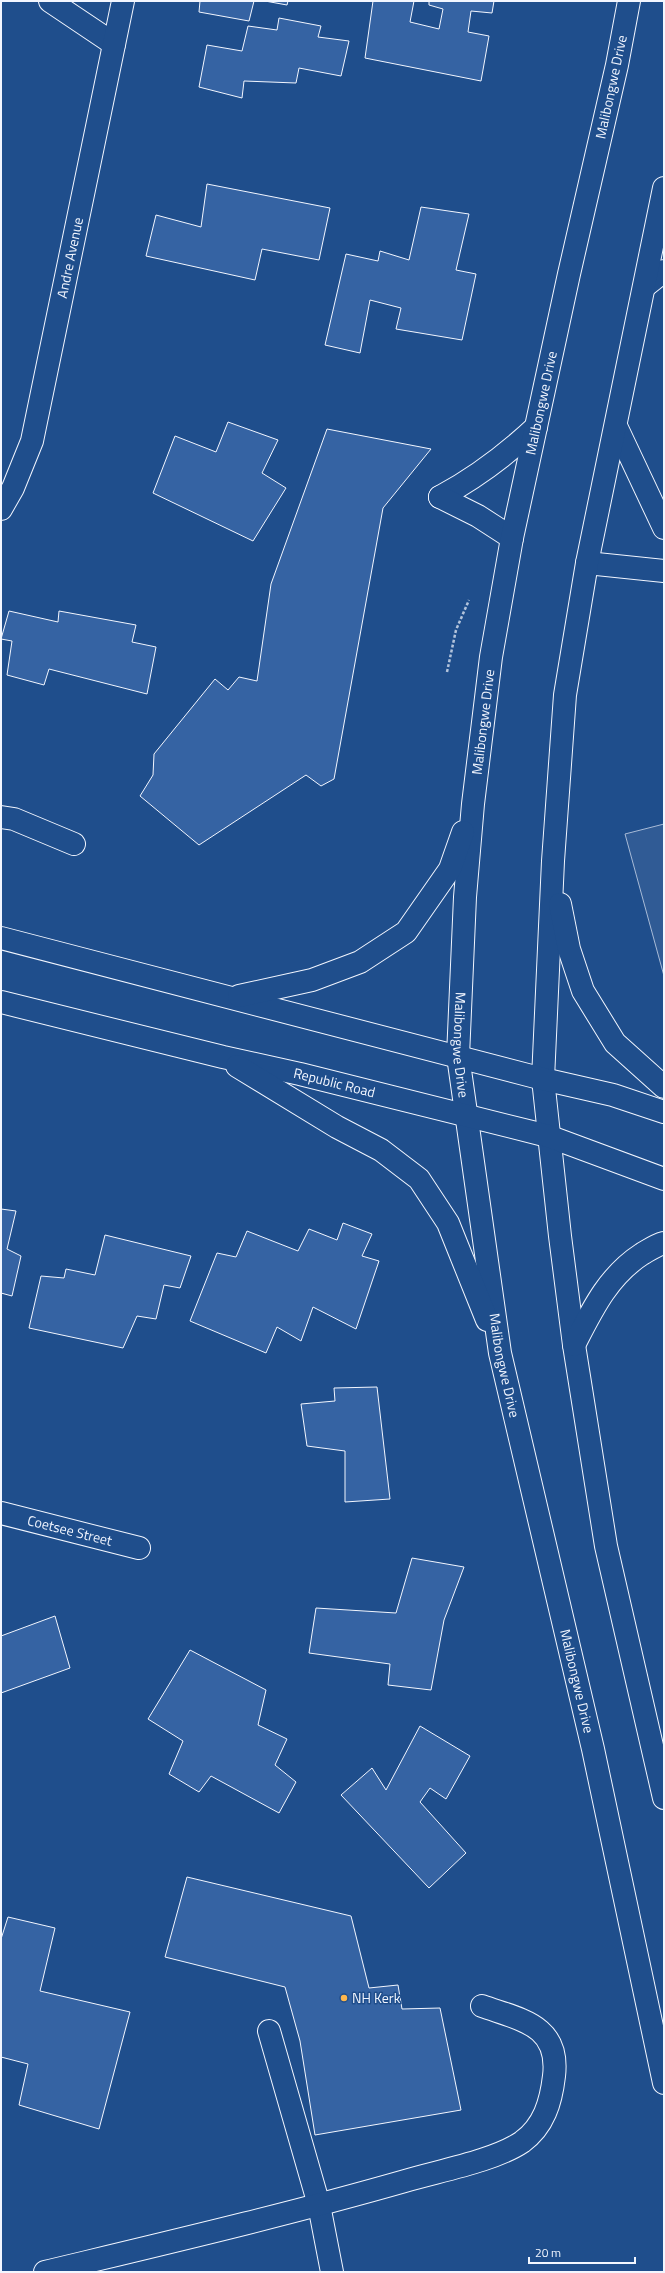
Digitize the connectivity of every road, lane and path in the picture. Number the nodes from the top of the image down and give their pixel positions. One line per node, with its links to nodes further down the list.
1 (50, 1): 4 (main road)
2 (123, 1): 4 (main road, Andre Avenue)
3 (629, 1): 9 (main road, Malibongwe Drive)
4 (114, 44): 10 (main road, Andre Avenue)
5 (663, 195): 7 (main road)
6 (664, 271): 7 (main road)
7 (645, 286): 8 (main road)
8 (616, 426): 11 (main road); 13 (main road)
9 (536, 427): 12 (main road, Malibongwe Drive); 12 (main road)
10 (1, 509)
11 (664, 528)
12 (512, 538): 17 (main road, Malibongwe Drive)
13 (587, 564): 14 (main road); 20 (main road)
14 (664, 571)
15 (470, 598): 16 (path)
16 (447, 672)
17 (473, 804): 22 (main road); 24 (main road, Malibongwe Drive)
18 (1, 818): 19 (main road)
19 (74, 844)
20 (553, 861): 26 (main road); 27 (main road)
21 (1, 938): 22 (main road)
22 (235, 997): 24 (main road)
23 (1, 1002): 25 (main road, Republic Road)
24 (458, 1056): 26 (main road); 29 (main road, Malibongwe Drive)
25 (223, 1057): 29 (main road, Republic Road); 34 (main road)
26 (543, 1079): 28 (main road); 30 (main road)
27 (664, 1087)
28 (664, 1112)
29 (466, 1116): 30 (main road, Republic Road); 34 (main road, Malibongwe Drive)
30 (548, 1136): 31 (main road, Republic Road); 33 (main road)
31 (664, 1179)
32 (664, 1243): 33 (main road)
33 (574, 1344): 37 (main road)
34 (500, 1353): 40 (main road, Malibongwe Drive)
35 (1, 1513): 36 (main road, Coetsee Street)
36 (139, 1548)
37 (664, 1798)
38 (482, 2006): 41 (main road)
39 (269, 2031): 41 (main road)
40 (664, 2084)
41 (318, 2205): 42 (main road); 43 (main road)
42 (46, 2272)
43 (332, 2272)

